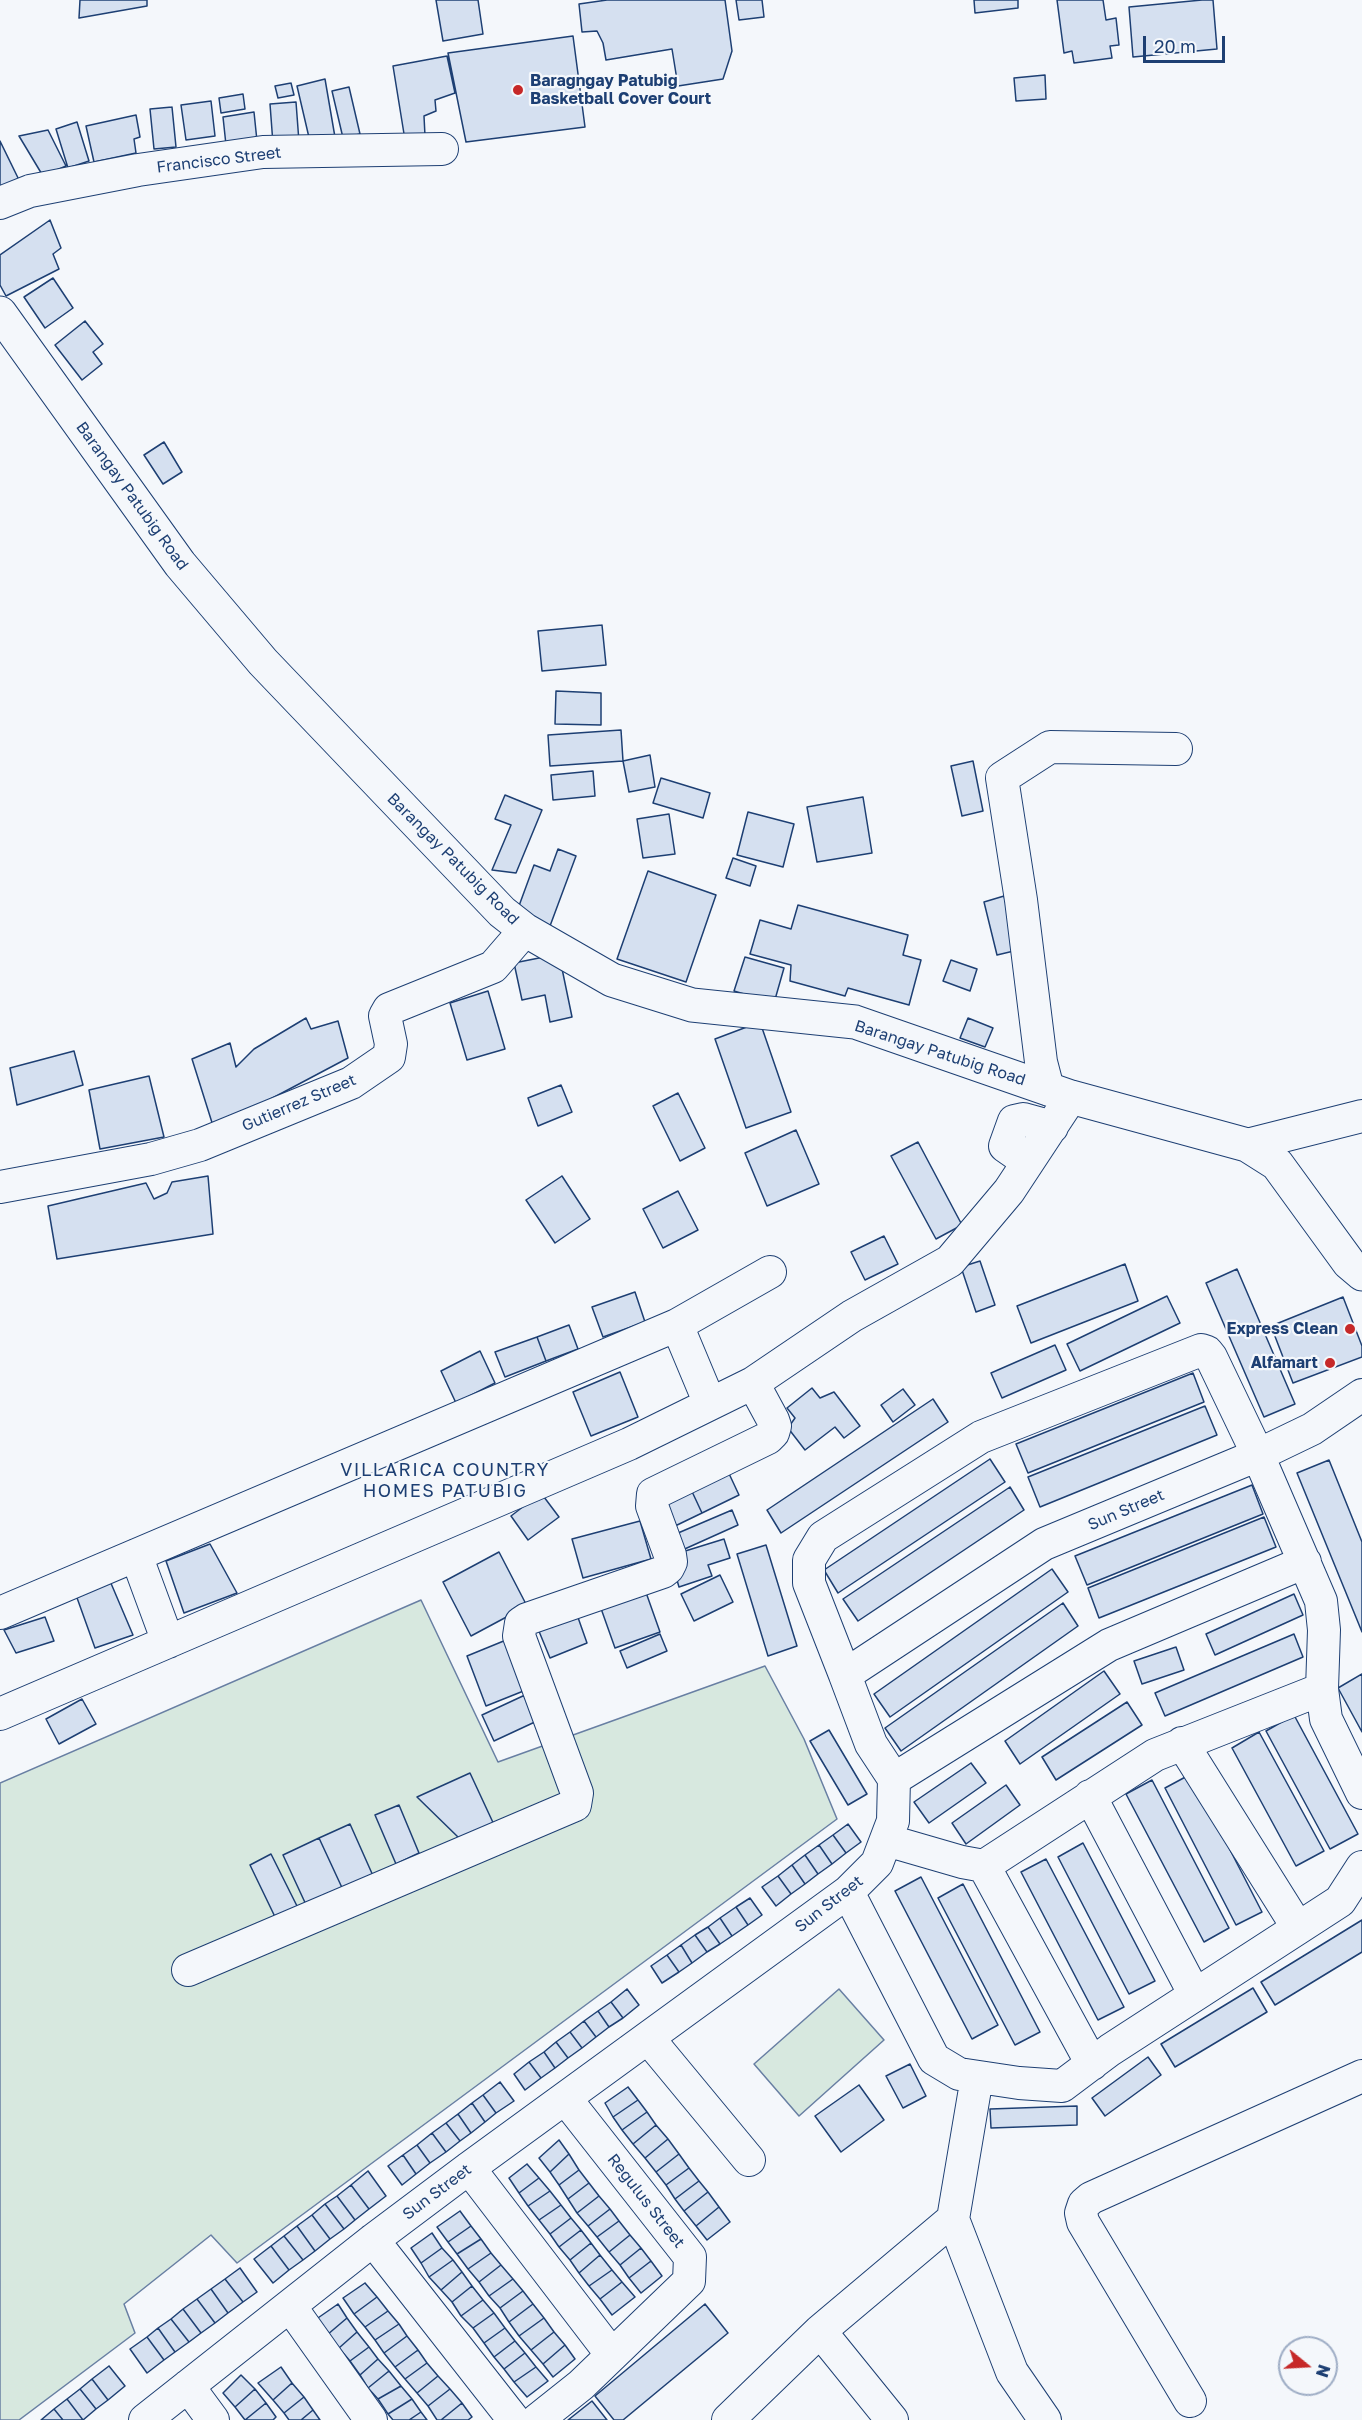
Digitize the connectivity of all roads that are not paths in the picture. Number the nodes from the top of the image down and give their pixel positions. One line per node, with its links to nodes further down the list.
1 (442, 149): 2 (street, Francisco Street)
2 (0, 203)
3 (5, 326): 5 (main road, Barangay Patubig Road)
4 (1176, 749): 6 (street)
5 (525, 930): 6 (main road, Barangay Patubig Road); 9 (street, Gutierrez Street)
6 (1060, 1093): 8 (main road, Barangay Patubig Road); 13 (street)
7 (1362, 1116): 8 (street)
8 (1247, 1145): 11 (main road, Barangay Patubig Road)
9 (0, 1187)
10 (770, 1272): 12 (street)
11 (1362, 1274)
12 (676, 1326): 15 (street); 17 (street)
13 (753, 1383): 15 (street); 33 (street)
14 (1362, 1395): 16 (street, Sun Street)
15 (710, 1404): 20 (street)
16 (1258, 1455): 18 (street); 21 (street, Sun Street); 21 (street)
17 (136, 1555): 19 (street); 20 (street)
18 (1305, 1563): 22 (street); 25 (street)
19 (0, 1613)
20 (168, 1642): 23 (street)
21 (845, 1675): 25 (street)
22 (1322, 1689): 24 (street); 26 (street)
23 (0, 1714)
24 (1182, 1743): 27 (street); 32 (street)
25 (894, 1779): 28 (street, Sun Street)
26 (1362, 1793)
27 (1090, 1797): 29 (street); 34 (street)
28 (886, 1840): 29 (street); 31 (street, Sun Street)
29 (984, 1866): 36 (street)
30 (1362, 1867): 32 (street)
31 (848, 1892): 35 (street, Sun Street); 38 (street)
32 (1298, 1928): 34 (street)
33 (188, 1970)
34 (1194, 1995): 36 (street)
35 (648, 2038): 39 (street, Sun Street); 40 (street)
36 (1092, 2064): 38 (street)
37 (1362, 2076): 48 (street)
38 (977, 2077): 42 (street)
39 (565, 2098): 41 (street, Sun Street); 46 (street, Regulus Street)
40 (749, 2160)
41 (469, 2168): 43 (street, Sun Street); 46 (street)
42 (953, 2219): 45 (street); 56 (street)
43 (373, 2240): 44 (street, Sun Street); 53 (street)
44 (290, 2306): 47 (street, Sun Street); 52 (street)
45 (820, 2331): 49 (street); 55 (street)
46 (612, 2355): 54 (street, Regulus Street)
47 (188, 2386): 50 (street, Sun Street); 51 (street)
48 (1190, 2401)
49 (732, 2419)
50 (145, 2420)
51 (213, 2420)
52 (370, 2420)
53 (514, 2420)
54 (537, 2420)
55 (892, 2420)
56 (1045, 2420)

